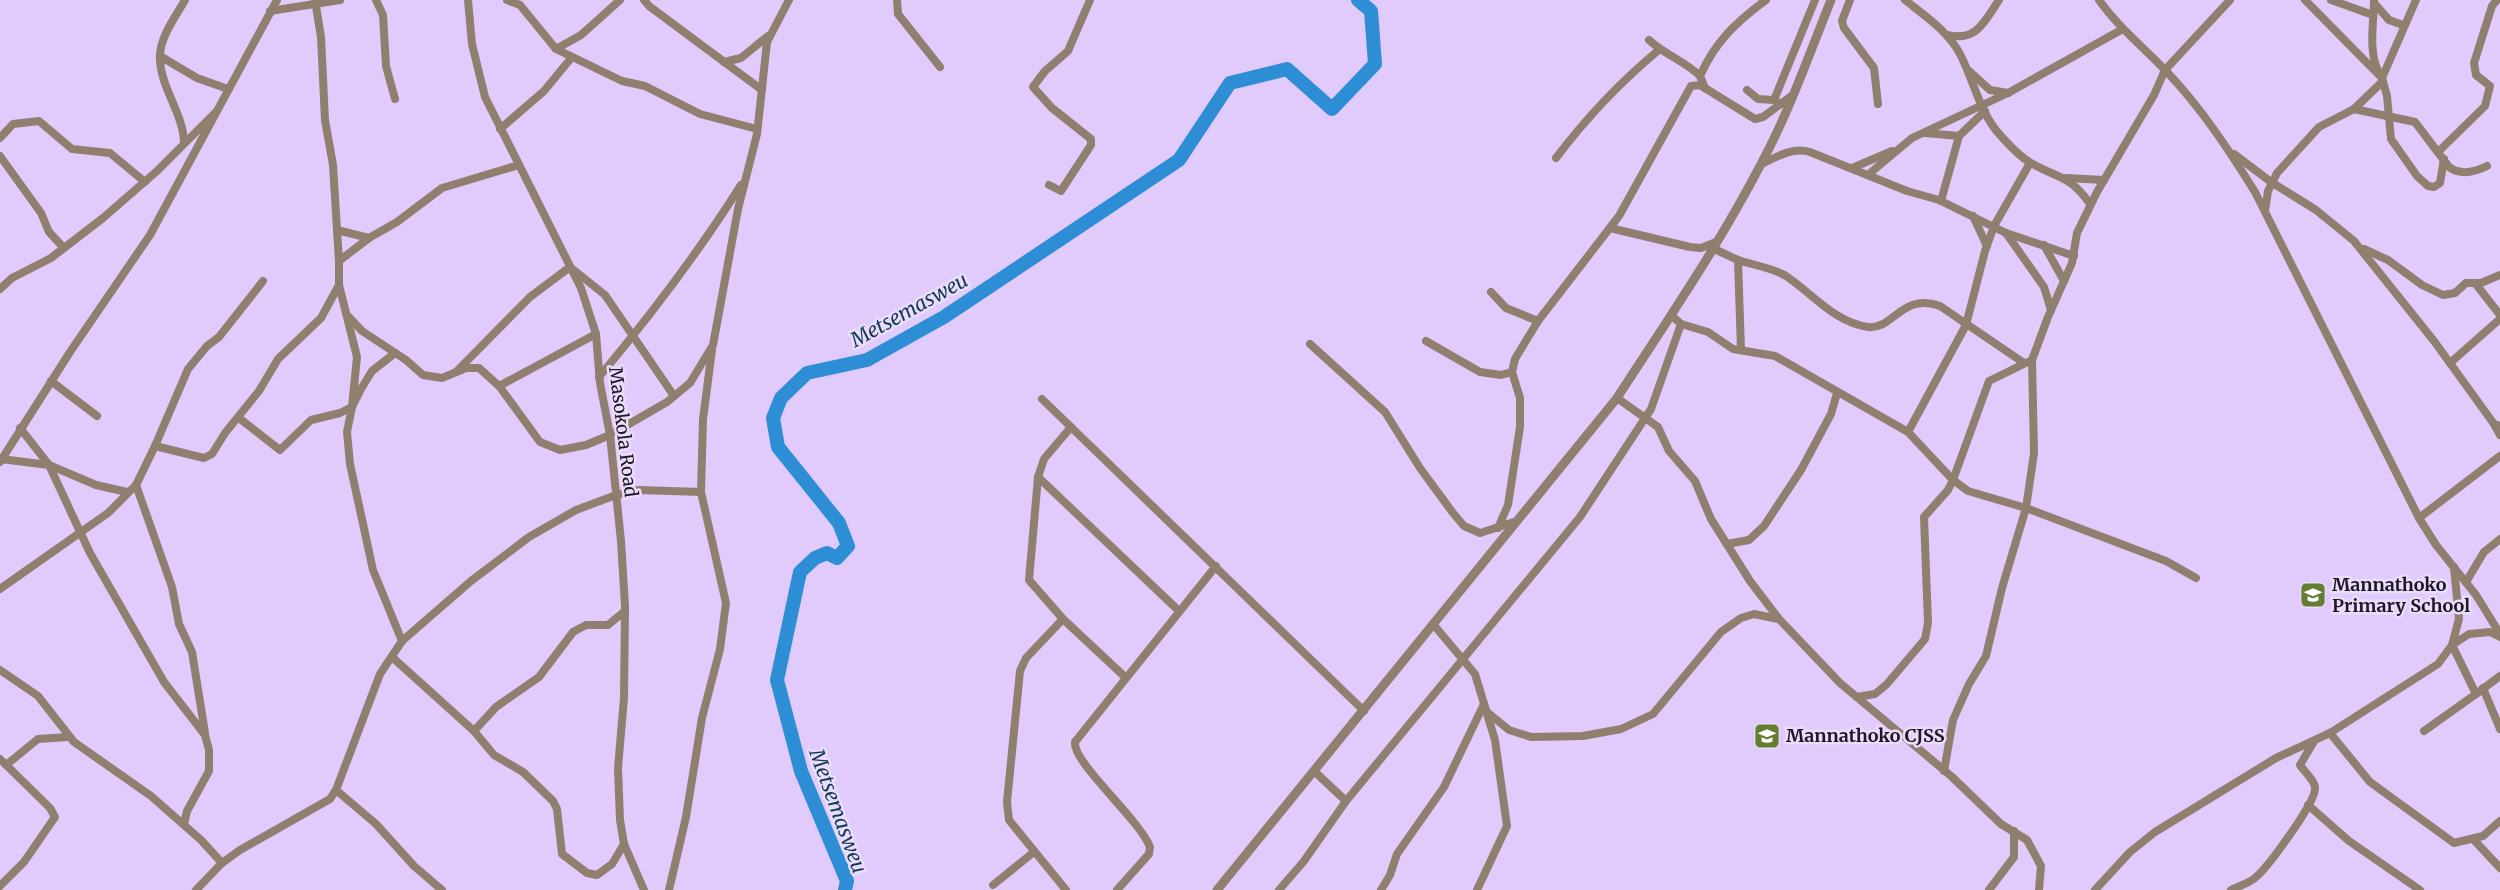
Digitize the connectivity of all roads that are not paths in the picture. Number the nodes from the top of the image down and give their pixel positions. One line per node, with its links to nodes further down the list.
1 (185, 0): 39 (street)
2 (277, 0): 29 (street)
3 (340, 0): 25 (street)
4 (376, 0): 53 (street)
5 (468, 0): 60 (street, Masokola Road)
6 (507, 0): 37 (street)
7 (620, 0): 37 (street)
8 (644, 0): 41 (street)
9 (789, 0): 35 (street)
10 (897, 0): 42 (street)
11 (1090, 0): 83 (street)
12 (1766, 0): 45 (street)
13 (1831, 0): 52 (street)
14 (1850, 0): 55 (street)
15 (1905, 0): 34 (street)
16 (1999, 0): 34 (street)
17 (2110, 0): 27 (street)
18 (2222, 0): 30 (street)
19 (2230, 0): 30 (street)
20 (2305, 0): 46 (street)
21 (2331, 0): 31 (street)
22 (2416, 0): 28 (street)
23 (2498, 1): 68 (street)
24 (2374, 2): 31 (street); 32 (street)
25 (315, 3): 29 (street); 90 (street)
26 (1812, 3): 54 (street)
27 (2101, 3): 33 (street)
28 (2411, 4): 32 (street)
29 (270, 11): 48 (street)
30 (2217, 14): 44 (street)
31 (2373, 15): 46 (street)
32 (2403, 26): 46 (street)
33 (2121, 30): 44 (street); 51 (street)
34 (1947, 34): 43 (street)
35 (769, 35): 41 (street); 49 (street)
36 (1649, 40): 38 (street)
37 (556, 49): 40 (street)
38 (1660, 50): 45 (street); 70 (street)
39 (160, 56): 48 (street); 65 (street)
40 (572, 57): 60 (street); 61 (street)
41 (724, 62): 49 (street)
42 (940, 67)
43 (1967, 68): 51 (street); 56 (street)
44 (2165, 70): 67 (street); 80 (street)
45 (1700, 76): 47 (street)
46 (2382, 79): 57 (street); 59 (street)
47 (1705, 88): 54 (street); 89 (street)
48 (228, 89): 58 (street)
49 (762, 90): 61 (street)
50 (1747, 90): 54 (street)
51 (2008, 93): 56 (street)
52 (1794, 94): 54 (street); 73 (street)
53 (395, 99)
54 (1778, 102)
55 (1878, 104)
56 (1984, 109): 62 (street); 63 (street); 72 (street)
57 (2354, 109): 59 (street); 82 (street)
58 (219, 110): 65 (street); 128 (street)
59 (2388, 115): 68 (street); 71 (street)
60 (500, 129): 74 (street, Masokola Road)
61 (757, 129): 79 (street)
62 (1922, 133): 63 (street); 66 (street)
63 (1959, 136): 84 (street)
64 (0, 138): 81 (street)
65 (184, 142): 81 (street)
66 (1896, 149): 76 (street); 77 (street)
67 (2229, 150): 82 (street); 86 (street)
68 (2438, 152): 71 (street)
69 (0, 156): 97 (street)
70 (1556, 158)
71 (2444, 159): 75 (street)
72 (2030, 163): 78 (street); 88 (street)
73 (1762, 164): 76 (street); 93 (street)
74 (519, 165): 92 (street); 101 (street, Masokola Road)
75 (2487, 166)
76 (1852, 168): 77 (street)
77 (1869, 174): 84 (street)
78 (2066, 178): 80 (street); 85 (street)
79 (745, 179): 117 (street); 120 (street)
80 (2104, 180): 85 (street)
81 (145, 182): 97 (street)
82 (2271, 182): 86 (street); 94 (street)
83 (1049, 185)
84 (1941, 201): 87 (street)
85 (2090, 204): 98 (street)
86 (2265, 213): 155 (street)
87 (1973, 216): 88 (street); 95 (street)
88 (1994, 226): 91 (street); 95 (street)
89 (1610, 228): 93 (street); 113 (street)
90 (337, 230): 92 (street); 100 (street)
91 (2007, 233): 96 (street); 109 (street)
92 (369, 238): 100 (street)
93 (1714, 245): 99 (street); 111 (street)
94 (2358, 245): 105 (street); 124 (street)
95 (1987, 246): 115 (street)
96 (2044, 246): 98 (street); 104 (street)
97 (64, 248): 107 (street)
98 (2074, 256): 104 (street)
99 (1738, 260): 115 (street); 121 (street)
100 (339, 261): 106 (street)
101 (570, 267): 116 (street, Masokola Road); 117 (street); 125 (street)
102 (2500, 276): 105 (street)
103 (263, 281): 144 (street)
104 (2064, 281): 109 (street)
105 (2475, 283): 112 (street)
106 (339, 285): 110 (street); 136 (street)
107 (0, 289)
108 (1491, 292): 113 (street)
109 (2051, 310): 123 (street)
110 (348, 316): 122 (street); 134 (street)
111 (1672, 316): 114 (street); 132 (street)
112 (2500, 317): 124 (street)
113 (1538, 321): 126 (street)
114 (1681, 324): 121 (street); 137 (street)
115 (1966, 325): 123 (street); 141 (street)
116 (596, 334): 127 (street, Masokola Road); 129 (street)
117 (632, 337): 127 (street); 131 (street)
118 (1426, 341): 126 (street)
119 (1310, 344): 157 (street)
120 (713, 345): 131 (street); 152 (street)
121 (1741, 350): 130 (street)
122 (395, 353): 125 (street); 134 (street)
123 (2028, 362): 149 (street); 154 (street)
124 (2450, 363): 138 (street)
125 (456, 372): 129 (street)
126 (1512, 372): 157 (street)
127 (599, 376): 142 (street, Masokola Road)
128 (51, 381): 135 (street); 140 (street)
129 (499, 386): 142 (street)
130 (1837, 393): 141 (street); 160 (street)
131 (674, 396): 142 (street)
132 (1617, 398): 137 (street); 156 (street)
133 (1042, 399): 139 (street)
134 (352, 407): 136 (street); 172 (street)
135 (97, 416)
136 (239, 418): 144 (street)
137 (1645, 418): 160 (street); 175 (street)
138 (2497, 425): 143 (street)
139 (1071, 427): 148 (street); 161 (street)
140 (20, 428): 146 (street); 147 (street)
141 (1908, 432): 149 (street)
142 (610, 435): 153 (street, Masokola Road)
143 (2500, 435)
144 (155, 446): 150 (street)
145 (2500, 456): 155 (street)
146 (1, 460): 147 (street)
147 (49, 465): 151 (street); 158 (street)
148 (1038, 477): 167 (street); 168 (street)
149 (1953, 480): 154 (street); 180 (street)
150 (136, 484): 151 (street); 187 (street)
151 (127, 492): 158 (street)
152 (701, 492): 153 (street); 211 (street)
153 (616, 495): 166 (street, Masokola Road); 172 (street)
154 (2026, 508): 163 (street); 192 (street)
155 (2419, 518): 162 (street)
156 (1517, 521): 157 (street); 170 (street)
157 (1498, 528)
158 (80, 533): 165 (street); 187 (street)
159 (2500, 539): 164 (street)
160 (1727, 544): 169 (street)
161 (1216, 566): 167 (street); 182 (street)
162 (2454, 567): 164 (street); 173 (street)
163 (2196, 578)
164 (2466, 582): 171 (street)
165 (0, 589)
166 (625, 611): 184 (street); 202 (street, Masokola Road)
167 (1179, 611): 178 (street)
168 (1063, 619): 178 (street); 203 (street)
169 (1779, 620): 180 (street); 181 (street)
170 (1433, 624): 175 (street); 182 (street)
171 (2500, 636): 173 (street)
172 (402, 641): 174 (street)
173 (2452, 645): 179 (street); 186 (street)
174 (392, 657): 184 (street); 193 (street)
175 (1464, 660): 181 (street); 194 (street)
176 (0, 670): 188 (street)
177 (2500, 676): 179 (street)
178 (1125, 677): 213 (street)
179 (2479, 691): 183 (street); 185 (street)
180 (1857, 697): 192 (street)
181 (1486, 708): 216 (street); 217 (street)
182 (1364, 711): 191 (street)
183 (2500, 729)
184 (474, 731): 202 (street)
185 (2424, 731)
186 (2330, 733): 189 (street); 201 (street)
187 (205, 735): 196 (street)
188 (68, 736): 190 (street); 197 (street)
189 (2313, 743): 195 (street); 220 (street)
190 (3, 762): 207 (street)
191 (1314, 771): 194 (street); 214 (street)
192 (1944, 771): 200 (street)
193 (336, 790): 204 (street); 209 (street)
194 (1346, 801): 215 (street)
195 (2308, 805): 221 (street); 222 (street)
196 (189, 807): 197 (street); 199 (street)
197 (172, 813): 199 (street)
198 (2500, 821): 201 (street)
199 (184, 824): 204 (street)
200 (2014, 831): 218 (street); 219 (street)
201 (2474, 840): 205 (street)
202 (624, 844): 210 (street, Masokola Road)
203 (1034, 852): 206 (street); 212 (street)
204 (222, 863): 208 (street)
205 (2500, 868)
206 (993, 885)
207 (0, 886)
208 (196, 890)
209 (442, 890)
210 (644, 890)
211 (669, 890)
212 (1066, 890)
213 (1117, 890)
214 (1217, 890)
215 (1279, 890)
216 (1381, 890)
217 (1477, 890)
218 (1989, 890)
219 (2039, 890)
220 (2095, 890)
221 (2231, 890)
222 (2420, 890)

